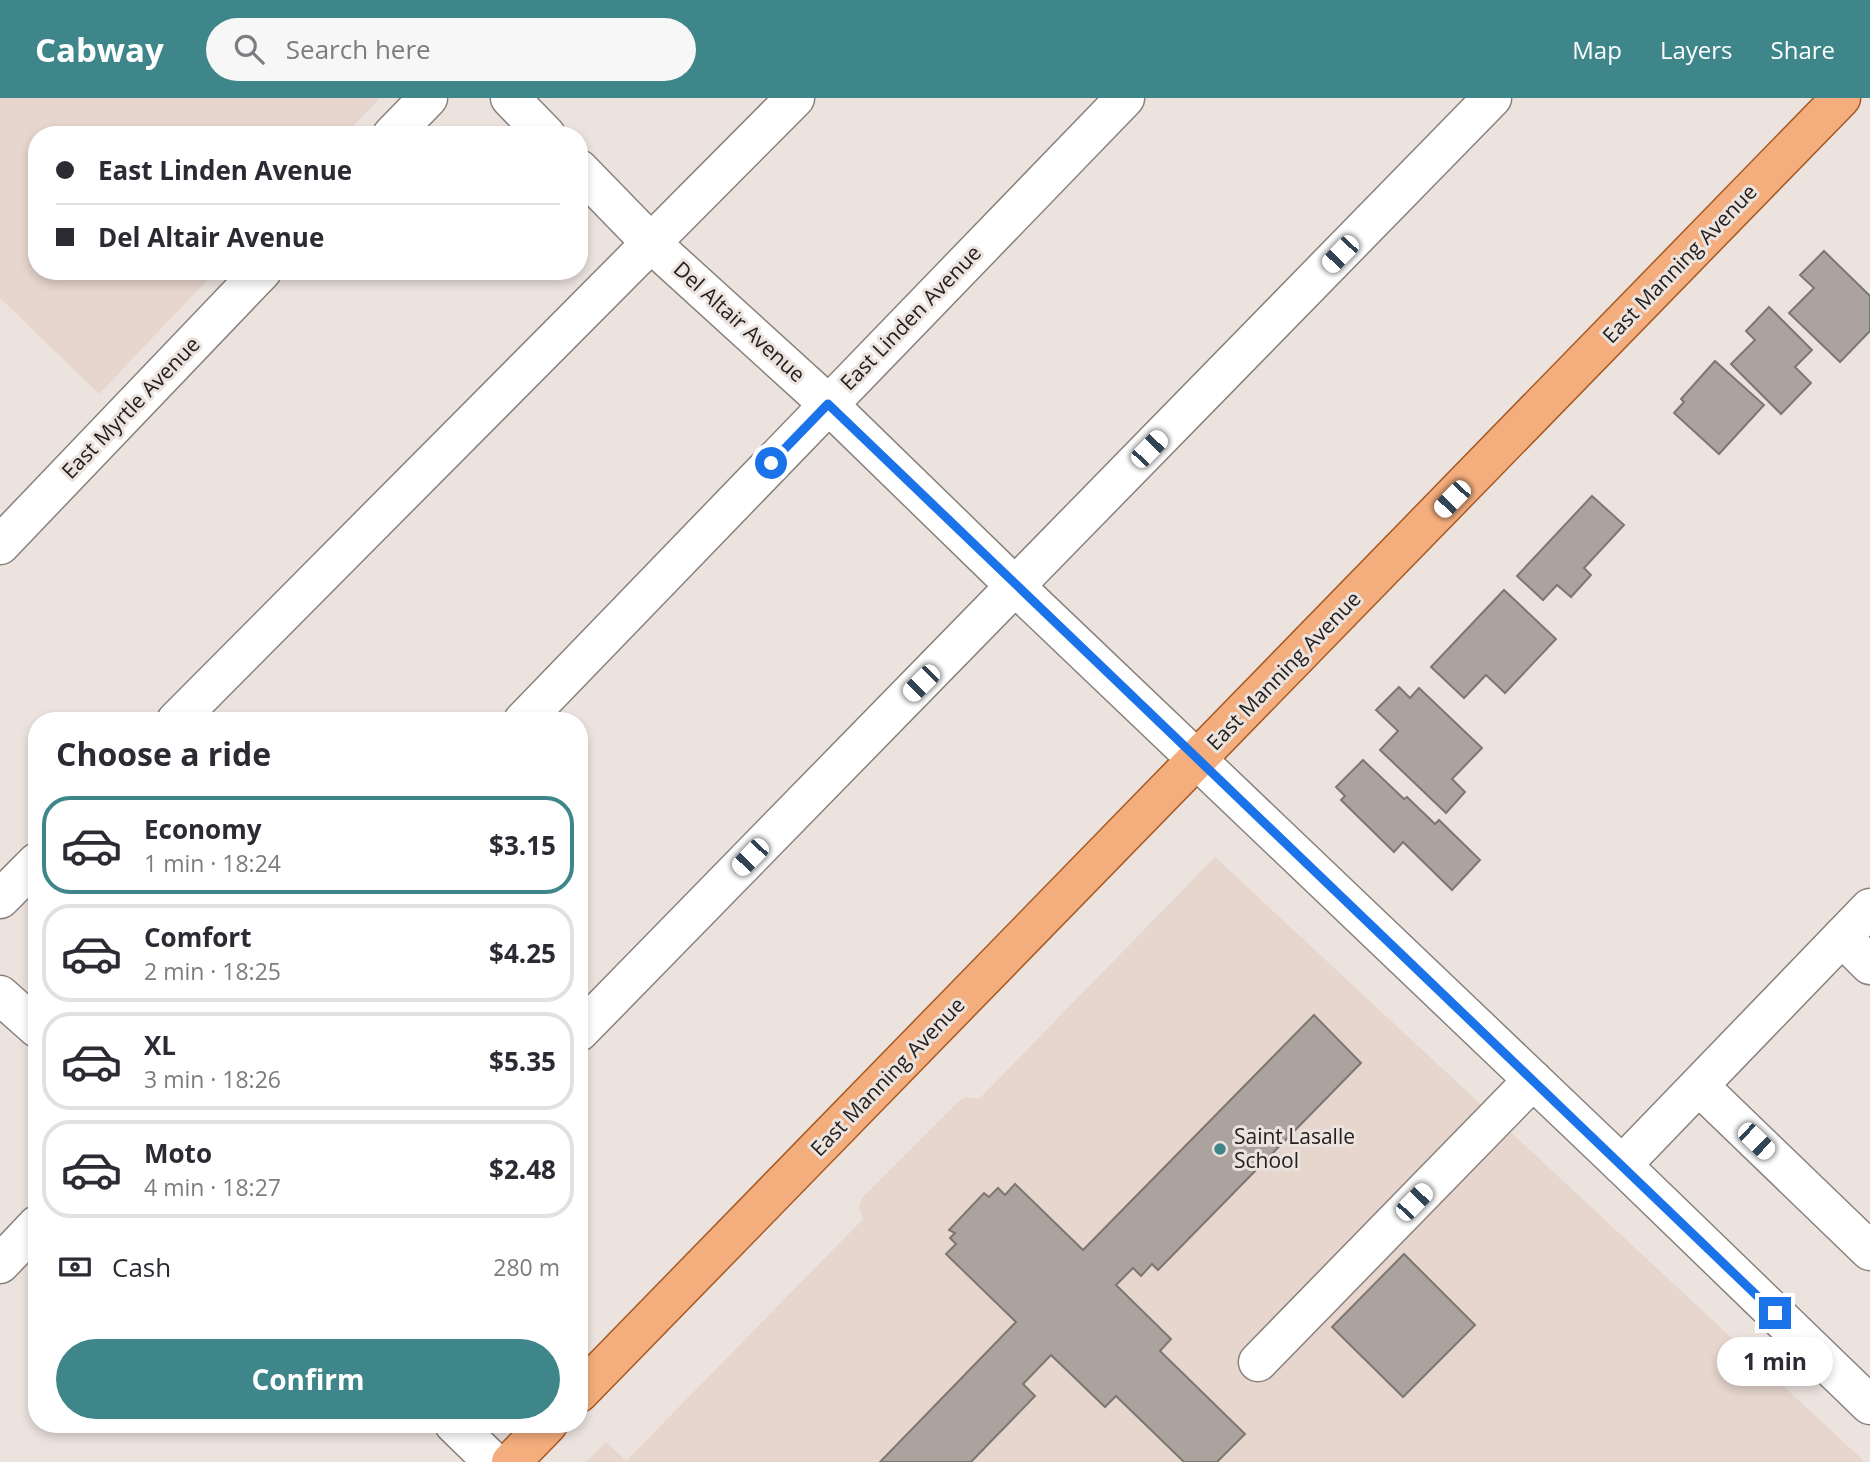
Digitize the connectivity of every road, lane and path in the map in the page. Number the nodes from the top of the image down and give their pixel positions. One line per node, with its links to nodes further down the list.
1 (428, 98): 7 (street)
2 (510, 98): 8 (street)
3 (794, 98): 10 (street)
4 (1125, 98): 12 (street, East Linden Avenue)
5 (1492, 98): 14 (street)
6 (1841, 98): 17 (main road, East Manning Avenue)
7 (402, 126)
8 (537, 126)
9 (588, 178): 10 (street, Del Altair Avenue)
10 (651, 243): 12 (street, Del Altair Avenue); 15 (street)
11 (253, 280): 13 (street, East Myrtle Avenue)
12 (828, 404): 14 (street, Del Altair Avenue); 16 (street, East Linden Avenue)
13 (0, 545)
14 (1015, 586): 17 (street, Del Altair Avenue); 25 (street)
15 (185, 712)
16 (532, 712)
17 (1198, 759): 26 (street, Del Altair Avenue); 33 (main road, East Manning Avenue)
18 (28, 871): 19 (street)
19 (0, 899)
20 (1870, 908): 21 (street)
21 (1842, 937): 22 (street); 27 (street)
22 (1870, 965)
23 (0, 995): 24 (street)
24 (28, 1020)
25 (588, 1023)
26 (1533, 1080): 28 (street, Del Altair Avenue); 32 (street)
27 (1699, 1086): 28 (street); 30 (street)
28 (1622, 1165): 34 (street, Del Altair Avenue)
29 (28, 1235): 31 (street)
30 (1870, 1251)
31 (0, 1264)
32 (1258, 1362)
33 (588, 1384)
34 (1870, 1405)
35 (463, 1433): 37 (street)
36 (539, 1433): 38 (main road)
37 (493, 1462)
38 (511, 1462)

